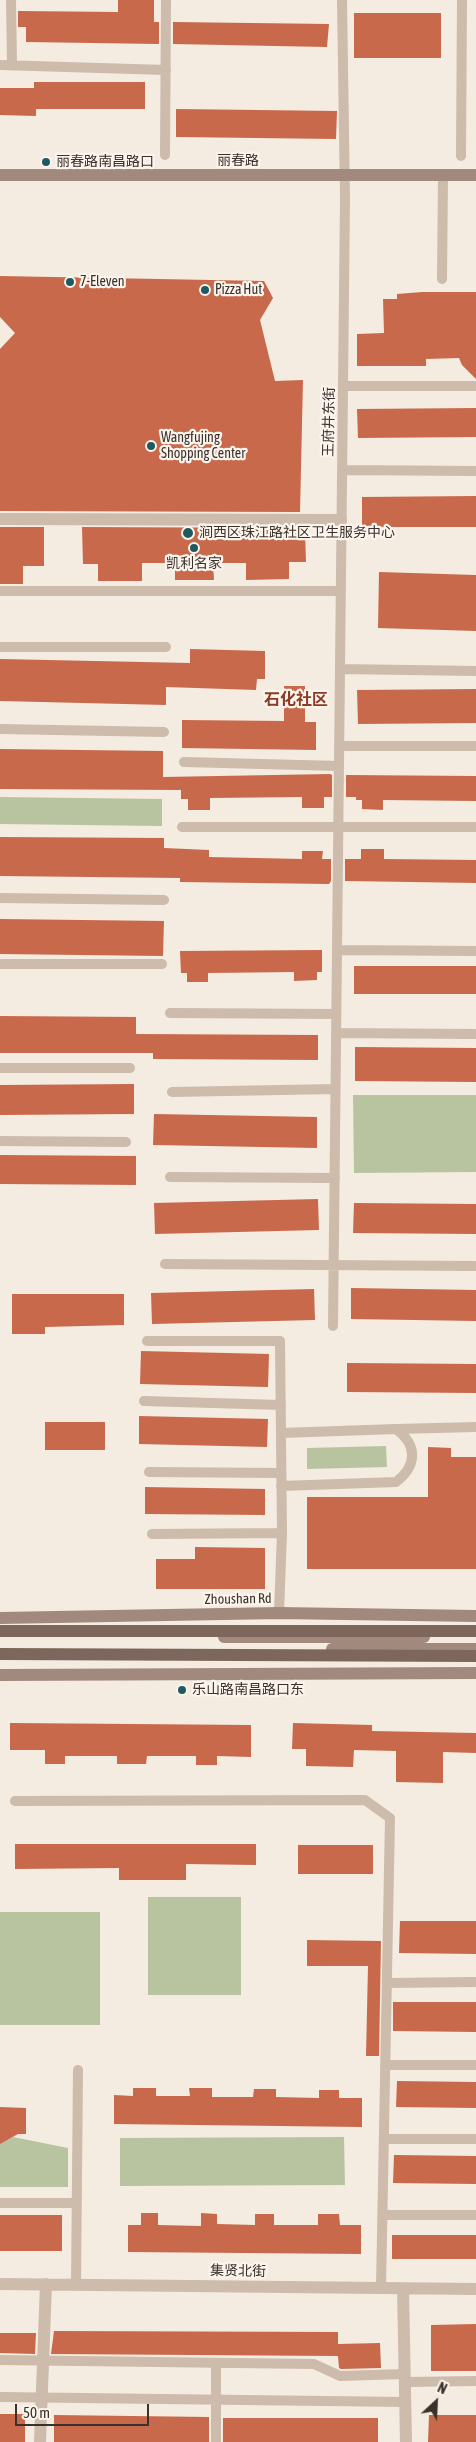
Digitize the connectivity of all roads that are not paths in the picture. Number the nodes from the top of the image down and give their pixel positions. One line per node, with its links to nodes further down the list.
1 (11, 0): 6 (lane)
2 (166, 0): 7 (lane)
3 (342, 0): 12 (lane, 王府井东街)
4 (462, 0): 9 (lane)
5 (0, 65): 6 (lane)
6 (12, 65): 7 (lane)
7 (166, 70): 8 (lane)
8 (165, 155)
9 (461, 156)
10 (0, 175): 12 (main road, 丽春路)
11 (476, 175): 13 (main road, 丽春路)
12 (345, 176): 13 (main road, 丽春路); 15 (lane, 王府井东街)
13 (443, 176): 14 (lane)
14 (442, 279)
15 (343, 386): 16 (lane); 17 (lane, 王府井东街)
16 (476, 386)
17 (342, 470): 18 (lane); 20 (lane, 王府井东街)
18 (476, 471)
19 (0, 519): 20 (street)
20 (341, 520): 22 (lane, 王府井东街)
21 (0, 591): 22 (lane)
22 (341, 591): 25 (lane, 王府井东街)
23 (0, 646): 24 (lane)
24 (166, 647)
25 (340, 669): 26 (lane); 29 (lane, 王府井东街)
26 (476, 671)
27 (0, 729): 28 (lane)
28 (164, 732)
29 (339, 746): 30 (lane); 32 (lane, 王府井东街)
30 (476, 746)
31 (184, 762): 32 (lane)
32 (339, 766): 34 (lane, 王府井东街)
33 (182, 827): 34 (lane)
34 (338, 827): 35 (lane); 38 (lane, 王府井东街)
35 (476, 827)
36 (0, 898): 37 (lane)
37 (164, 900)
38 (337, 950): 39 (lane); 43 (lane, 王府井东街)
39 (476, 951)
40 (0, 964): 41 (lane)
41 (162, 964)
42 (170, 1013): 43 (lane)
43 (336, 1014): 44 (lane, 王府井东街)
44 (336, 1033): 45 (lane); 48 (lane, 王府井东街)
45 (476, 1034)
46 (0, 1068): 47 (lane)
47 (130, 1068)
48 (336, 1089): 49 (lane); 53 (lane, 王府井东街)
49 (172, 1092)
50 (0, 1141): 51 (lane)
51 (126, 1142)
52 (170, 1177): 53 (lane)
53 (335, 1178): 55 (lane, 王府井东街)
54 (164, 1264): 55 (lane)
55 (334, 1265): 56 (lane); 57 (lane, 王府井东街)
56 (476, 1266)
57 (333, 1326)
58 (147, 1341): 60 (lane)
59 (144, 1401): 60 (lane)
60 (281, 1405): 63 (lane)
61 (476, 1427): 62 (lane)
62 (396, 1429): 63 (lane); 66 (lane)
63 (281, 1433): 65 (lane)
64 (149, 1472): 65 (lane)
65 (281, 1473): 66 (lane)
66 (281, 1486): 67 (lane)
67 (282, 1533): 68 (lane); 69 (lane)
68 (152, 1534)
69 (279, 1613): 70 (main road, Zhoushan Rd); 71 (main road, Zhoushan Rd)
70 (476, 1616)
71 (0, 1618)
72 (0, 1631): 73 (main road)
73 (476, 1631)
74 (0, 1635): 75 (main road)
75 (476, 1637)
76 (0, 1649): 77 (main road)
77 (476, 1649)
78 (0, 1654): 79 (main road)
79 (476, 1656)
80 (476, 1673): 81 (main road)
81 (0, 1675)
82 (15, 1801): 84 (lane)
83 (476, 1982): 84 (lane)
84 (387, 1983): 85 (lane)
85 (386, 2065): 86 (lane); 89 (lane)
86 (476, 2065)
87 (78, 2070): 91 (lane)
88 (476, 2138): 89 (lane)
89 (384, 2139): 92 (lane)
90 (0, 2203): 91 (lane)
91 (76, 2203): 96 (lane)
92 (383, 2215): 93 (lane); 97 (lane)
93 (476, 2215)
94 (0, 2284): 95 (street, 集贤北街)
95 (46, 2284): 96 (street, 集贤北街); 101 (street)
96 (76, 2284): 97 (street, 集贤北街)
97 (381, 2288): 98 (street, 集贤北街)
98 (403, 2288): 99 (street, 集贤北街); 103 (street)
99 (476, 2288)
100 (0, 2360): 101 (lane)
101 (43, 2360): 102 (lane); 106 (street)
102 (216, 2362): 103 (lane); 107 (lane)
103 (405, 2378): 104 (lane); 108 (street)
104 (476, 2381)
105 (0, 2398): 106 (lane)
106 (42, 2398): 107 (lane); 109 (street)
107 (216, 2400): 108 (lane); 110 (lane)
108 (406, 2402): 111 (street)
109 (40, 2442)
110 (216, 2442)
111 (406, 2442)

